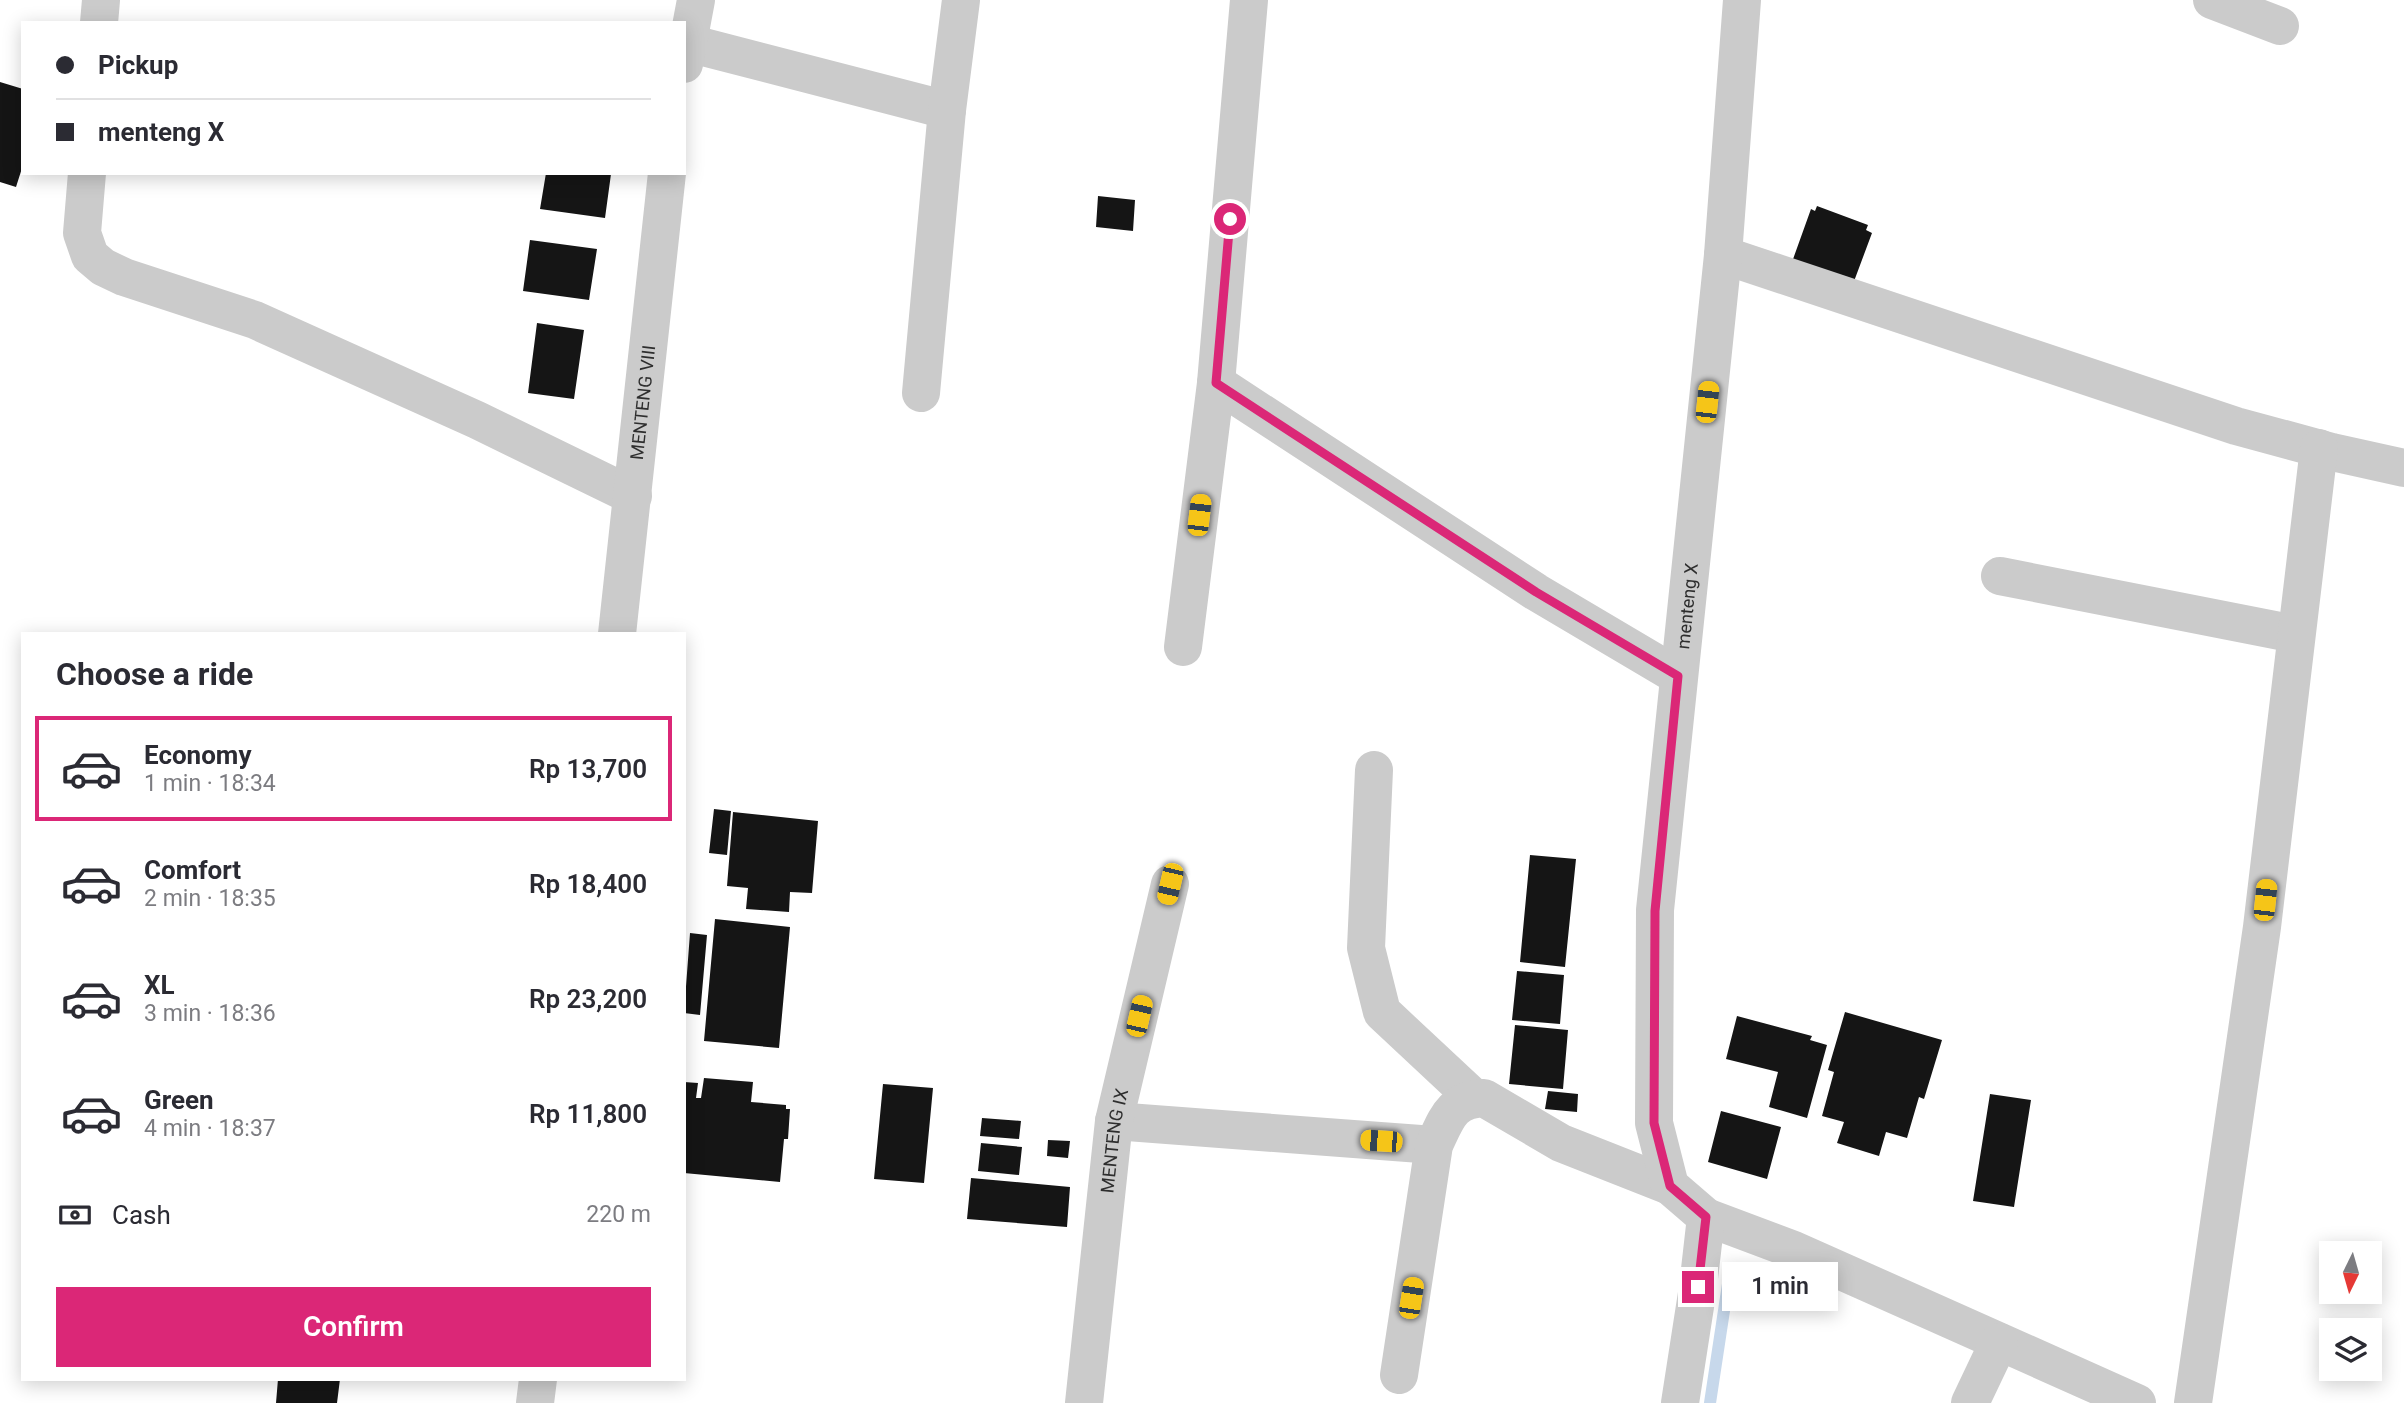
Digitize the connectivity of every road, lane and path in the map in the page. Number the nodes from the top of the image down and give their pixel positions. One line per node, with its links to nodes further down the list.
1 (101, 0): 7 (street)
2 (696, 0): 9 (street)
3 (961, 0): 10 (street)
4 (1249, 0): 14 (street)
5 (1742, 0): 13 (street, menteng X)
6 (2212, 0): 8 (street)
7 (99, 21)
8 (2280, 26)
9 (686, 54): 10 (street)
10 (947, 110): 15 (street)
11 (87, 175): 18 (street)
12 (667, 175): 18 (street, MENTENG VIII)
13 (1723, 255): 16 (street); 23 (street, menteng X)
14 (1216, 383): 22 (street); 23 (street)
15 (921, 393)
16 (2319, 448): 17 (street); 21 (street)
17 (2404, 468)
18 (633, 496): 20 (street, MENTENG VIII)
19 (2000, 576): 21 (street)
20 (617, 632)
21 (2295, 634): 39 (street)
22 (1183, 647)
23 (1678, 676): 29 (street, menteng X)
24 (1374, 770): 26 (street)
25 (1170, 884): 27 (street, MENTENG IX)
26 (1474, 1098): 28 (street); 29 (street)
27 (1114, 1121): 28 (street); 35 (street, MENTENG IX)
28 (1434, 1145): 32 (street)
29 (1670, 1186): 30 (street)
30 (1706, 1217): 31 (street); 36 (street)
31 (1999, 1342): 37 (street); 38 (street)
32 (1399, 1375)
33 (538, 1381): 34 (street)
34 (535, 1403)
35 (1084, 1403)
36 (1680, 1403)
37 (1970, 1403)
38 (2137, 1403)
39 (2193, 1403)

